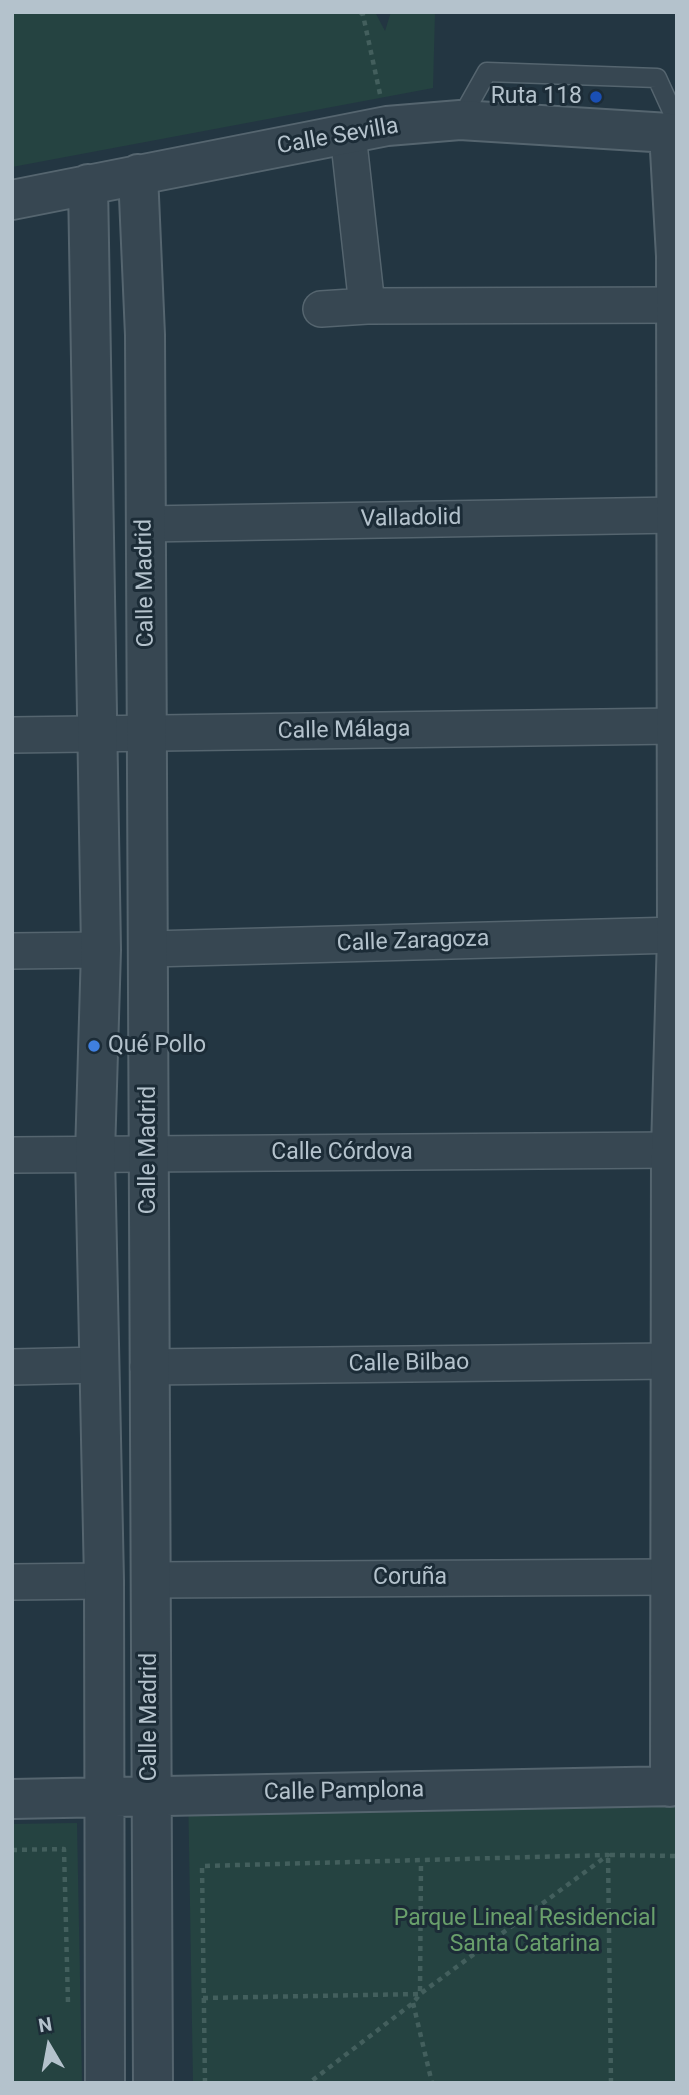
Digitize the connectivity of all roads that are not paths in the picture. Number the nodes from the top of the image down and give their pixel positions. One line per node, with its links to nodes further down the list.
1 (460, 120): 2 (street, Calle Sevilla); 2 (lane); 3 (street, Calle Sevilla)
2 (674, 130): 7 (street)
3 (348, 134): 4 (street, Calle Sevilla); 9 (street)
4 (138, 174): 5 (street, Calle Sevilla); 12 (street, Calle Madrid)
5 (88, 184): 6 (street, Calle Sevilla); 14 (street, Calle Madrid)
6 (12, 200)
7 (676, 256): 8 (street)
8 (676, 305): 9 (street); 11 (street)
9 (367, 306): 10 (street)
10 (321, 309)
11 (676, 515): 12 (street, Valladolid); 13 (street)
12 (146, 524): 15 (street, Calle Madrid)
13 (676, 726): 15 (street, Calle Málaga); 17 (street)
14 (97, 734): 15 (street, Calle Málaga); 16 (street, Calle Málaga); 19 (street, Calle Madrid)
15 (148, 734): 18 (street, Calle Madrid)
16 (12, 735)
17 (677, 935): 18 (street, Calle Zaragoza); 21 (street)
18 (150, 949): 23 (street, Calle Madrid)
19 (101, 950): 20 (street); 22 (street, Calle Madrid)
20 (12, 951)
21 (671, 1150): 23 (street, Calle Córdova); 25 (street)
22 (95, 1154): 23 (street, Calle Córdova); 24 (street, Calle Córdova); 26 (street, Calle Madrid)
23 (149, 1154): 28 (street, Calle Madrid)
24 (12, 1155)
25 (671, 1361): 28 (street, Calle Bilbao); 29 (street)
26 (100, 1366): 27 (street); 31 (street, Calle Madrid)
27 (12, 1367)
28 (148, 1367): 30 (street, Calle Madrid)
29 (670, 1577): 30 (street, Coruña); 33 (street)
30 (150, 1580): 34 (street, Calle Madrid)
31 (104, 1581): 32 (street); 35 (street, Calle Madrid)
32 (12, 1582)
33 (674, 1786): 34 (street, Calle Pamplona)
34 (150, 1795): 35 (street, Calle Pamplona); 38 (street, Calle Madrid)
35 (104, 1798): 36 (street, Calle Pamplona); 37 (street, Calle Madrid)
36 (12, 1799)
37 (105, 2083)
38 (153, 2083)

